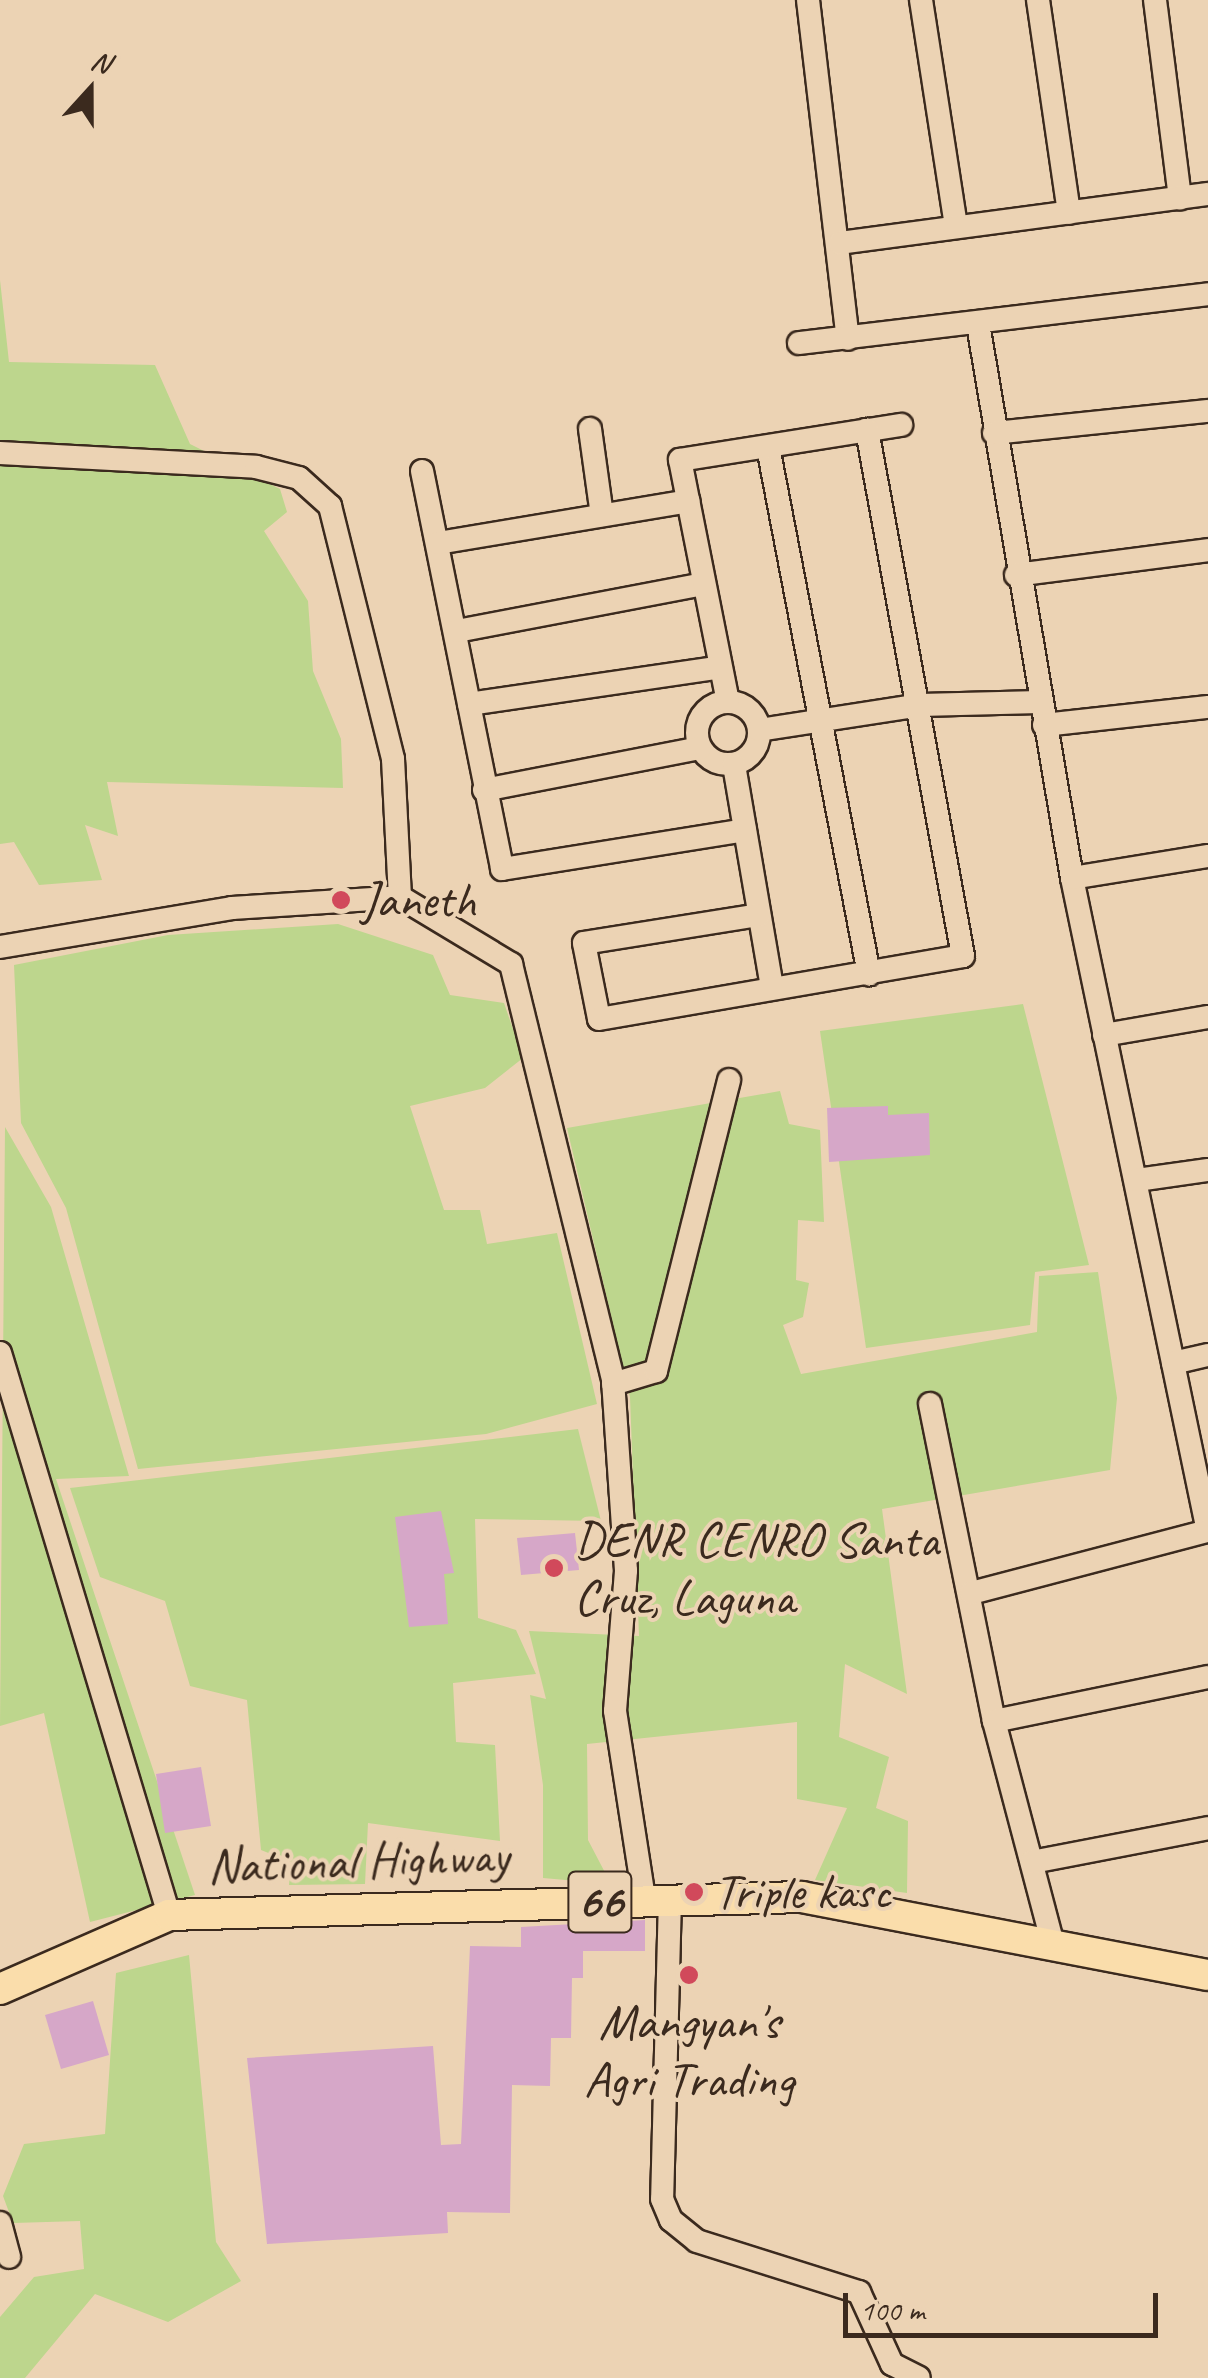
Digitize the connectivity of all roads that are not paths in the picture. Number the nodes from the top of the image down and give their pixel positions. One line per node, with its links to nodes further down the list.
1 (808, 0): 9 (street)
2 (921, 0): 8 (street)
3 (1038, 0): 7 (street)
4 (1156, 0): 6 (street)
5 (1208, 194): 6 (street)
6 (1180, 198): 7 (street)
7 (1068, 213): 8 (street)
8 (956, 226): 9 (street)
9 (840, 243): 12 (street)
10 (1208, 294): 11 (street)
11 (978, 324): 12 (street); 18 (street)
12 (848, 339): 13 (street)
13 (799, 344)
14 (1208, 411): 18 (street)
15 (901, 425): 17 (street)
16 (590, 430): 23 (street)
17 (867, 430): 19 (street); 32 (street)
18 (994, 433): 26 (street)
19 (768, 446): 22 (street); 35 (street)
20 (0, 453): 43 (street)
21 (422, 471): 24 (street)
22 (688, 501): 23 (street); 27 (street)
23 (602, 516): 24 (street)
24 (438, 542): 28 (street)
25 (1208, 550): 26 (street)
26 (1016, 574): 34 (street)
27 (704, 584): 28 (street); 29 (street)
28 (458, 631): 31 (street)
29 (716, 668): 30 (street); 31 (street)
30 (728, 702): 36 (street); 37 (street)
31 (469, 704): 39 (street)
32 (920, 705): 34 (street); 35 (street); 46 (street)
33 (1208, 707): 34 (street)
34 (1042, 714): 42 (street)
35 (823, 720): 36 (street); 46 (street)
36 (759, 730): 38 (street)
37 (700, 748): 38 (street); 39 (street)
38 (734, 765): 40 (street)
39 (484, 790): 40 (street)
40 (745, 830): 44 (street)
41 (1208, 856): 42 (street)
42 (1072, 878): 49 (street)
43 (400, 897): 45 (street); 56 (street)
44 (759, 915): 47 (street); 47 (street)
45 (0, 948)
46 (869, 974): 47 (street)
47 (772, 988)
48 (1208, 1017): 49 (street)
49 (1104, 1035): 52 (street)
50 (728, 1080): 56 (street)
51 (1208, 1170): 52 (street)
52 (1137, 1180): 55 (street)
53 (0, 1353): 65 (street)
54 (1208, 1355): 55 (street)
55 (1173, 1363): 58 (street)
56 (613, 1384): 64 (street)
57 (930, 1404): 59 (street)
58 (1208, 1531): 59 (street)
59 (971, 1593): 61 (street)
60 (1208, 1677): 61 (street)
61 (994, 1721): 63 (street)
62 (1208, 1828): 63 (street)
63 (1032, 1862): 66 (street)
64 (657, 1899): 65 (main road, National Highway / 66); 66 (main road, National Highway / 66); 71 (street)
65 (168, 1915): 68 (main road, National Highway / 66)
66 (1053, 1945): 67 (main road, National Highway / 66)
67 (1208, 1975)
68 (0, 1989)
69 (0, 2223): 70 (street)
70 (9, 2257)
71 (919, 2378)

